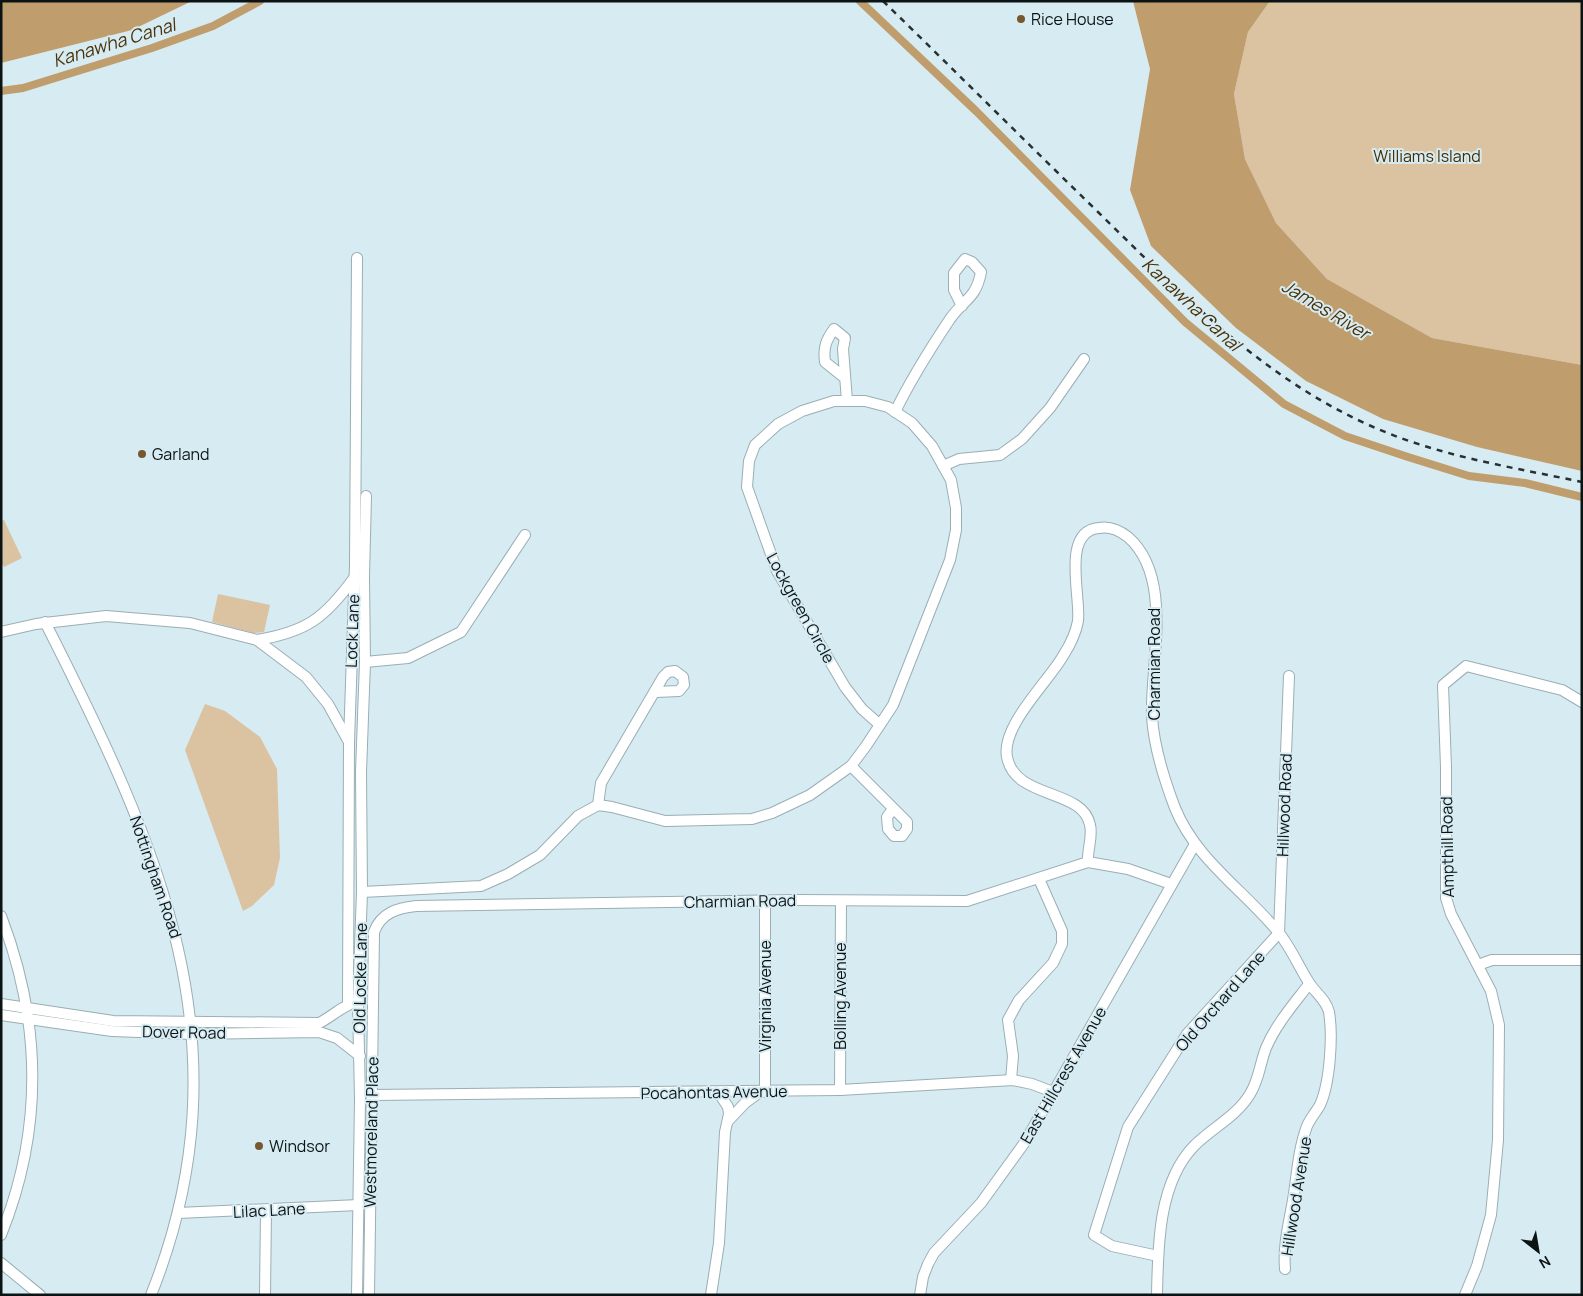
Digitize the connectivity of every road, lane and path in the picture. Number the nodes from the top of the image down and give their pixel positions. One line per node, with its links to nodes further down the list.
1 (357, 258): 10 (street, Lock Lane)
2 (962, 306): 6 (street)
3 (1084, 359): 7 (street)
4 (845, 378): 5 (street)
5 (847, 401): 6 (street, Lockgreen Circle); 18 (street, Lockgreen Circle)
6 (895, 412): 7 (street, Lockgreen Circle)
7 (943, 466): 18 (street, Lockgreen Circle)
8 (366, 496): 14 (street, Old Locke Lane)
9 (525, 535): 14 (street)
10 (354, 578): 13 (street); 19 (street, Lock Lane)
11 (44, 622): 12 (street); 13 (street); 43 (street, Nottingham Road)
12 (1, 632)
13 (257, 640): 19 (street)
14 (366, 662): 22 (street, Old Locke Lane)
15 (1289, 676): 34 (street, Hillwood Road)
16 (656, 692): 23 (street)
17 (1582, 702): 36 (street, Ampthill Road)
18 (880, 724): 20 (street, Lockgreen Circle)
19 (349, 742): 21 (street, Lock Lane)
20 (851, 766): 23 (street, Lockgreen Circle); 24 (street)
21 (350, 772): 22 (street); 39 (street, Lock Lane)
22 (361, 772): 29 (street, Old Locke Lane)
23 (598, 806): 29 (street)
24 (894, 809)
25 (1195, 844): 26 (street, Charmian Road); 28 (street, East Hillcrest Avenue); 34 (street, Charmian Road)
26 (1088, 862): 27 (street, Charmian Road); 28 (street, Charmian Road)
27 (1039, 878): 31 (street, Charmian Road); 46 (street)
28 (1171, 884): 49 (street, East Hillcrest Avenue)
29 (362, 892): 39 (street, Old Locke Lane)
30 (765, 901): 31 (street, Charmian Road); 32 (street, Charmian Road); 48 (street, Virginia Avenue)
31 (841, 901): 47 (street, Bolling Avenue)
32 (387, 914): 51 (street, Westmoreland Place)
33 (1, 916): 40 (street)
34 (1279, 933): 37 (street, Hillwood Avenue); 57 (street, Old Orchard Lane)
35 (1582, 960): 36 (street)
36 (1478, 964): 68 (street, Ampthill Road)
37 (1309, 984): 57 (street); 59 (street, Hillwood Avenue)
38 (1, 1004): 40 (street, Dover Road)
39 (353, 1004): 43 (street, Dover Road); 45 (street, Old Locke Lane)
40 (28, 1008): 42 (street); 43 (street, Dover Road)
41 (1, 1016): 42 (street, Dover Road)
42 (30, 1020): 44 (street, Dover Road); 56 (street)
43 (192, 1023): 44 (street, Nottingham Road)
44 (193, 1034): 45 (street, Dover Road); 55 (street, Nottingham Road)
45 (360, 1056): 53 (street, Old Locke Lane)
46 (1011, 1080): 47 (street, Pocahontas Avenue); 49 (street, Pocahontas Avenue)
47 (840, 1090): 48 (street, Pocahontas Avenue)
48 (763, 1092): 50 (street, Pocahontas Avenue); 52 (street)
49 (1053, 1092): 66 (street, East Hillcrest Avenue)
50 (719, 1093): 51 (street, Pocahontas Avenue); 52 (street)
51 (372, 1095): 64 (street, Westmoreland Place)
52 (728, 1122): 65 (street)
53 (359, 1205): 54 (street, Lilac Lane); 63 (street, Old Locke Lane)
54 (266, 1210): 55 (street, Lilac Lane); 62 (street)
55 (178, 1213): 61 (street, Nottingham Road)
56 (1, 1235)
57 (1158, 1256): 67 (street)
58 (1, 1264): 60 (street)
59 (1285, 1268)
60 (40, 1295)
61 (151, 1295)
62 (265, 1295)
63 (357, 1295)
64 (369, 1295)
65 (710, 1295)
66 (920, 1295)
67 (1157, 1295)
68 (1466, 1295)

